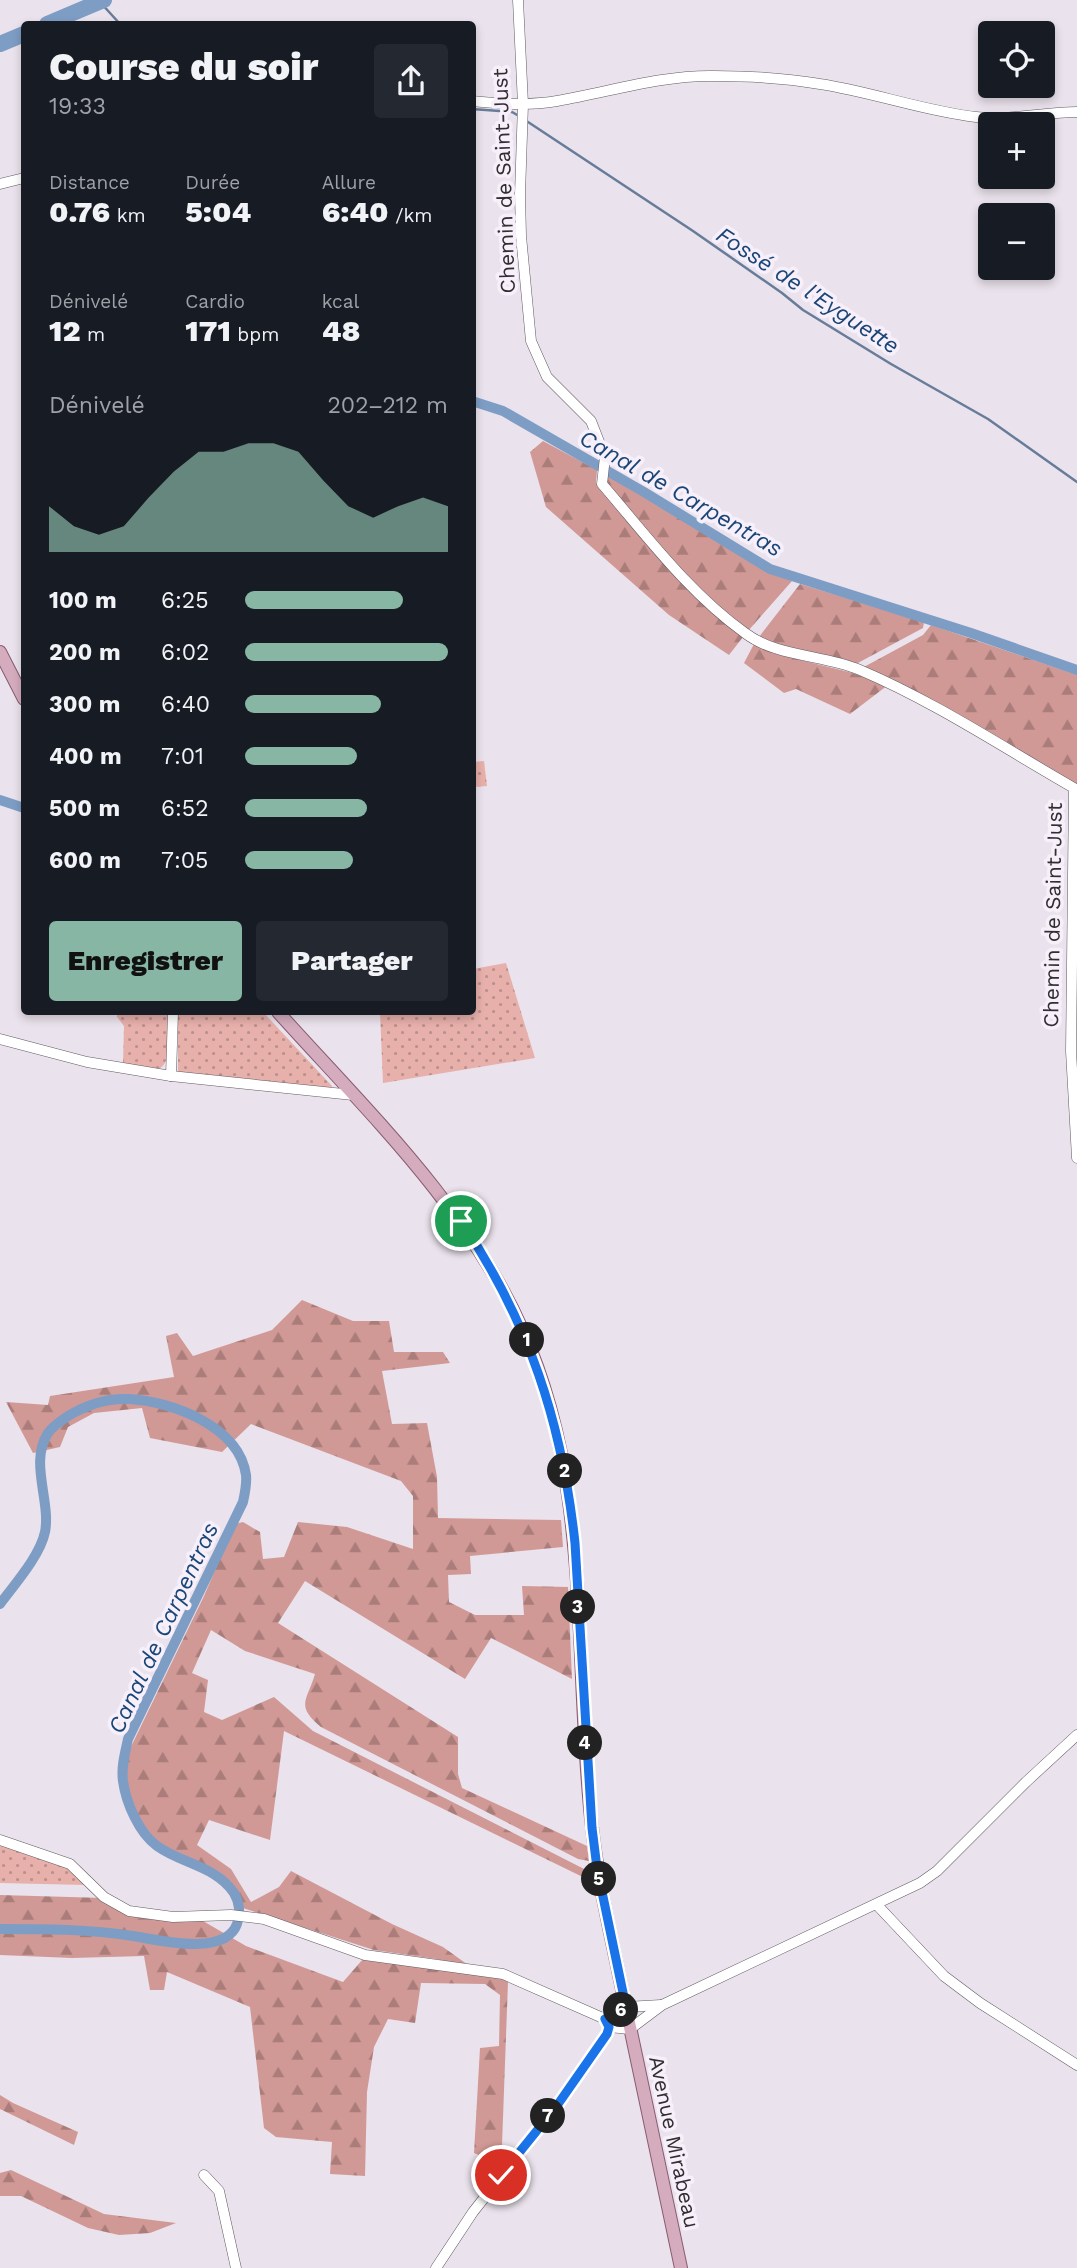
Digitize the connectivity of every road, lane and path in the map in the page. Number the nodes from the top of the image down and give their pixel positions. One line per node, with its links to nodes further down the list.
1 (518, 0): 3 (street, Chemin de Saint-Just)
2 (476, 101): 3 (street)
3 (523, 104): 4 (street); 14 (street, Chemin de Saint-Just)
4 (1077, 112)
5 (21, 178): 6 (street)
6 (0, 184)
7 (0, 652): 8 (main road)
8 (21, 693)
9 (173, 1015): 12 (street)
10 (281, 1015): 13 (main road, Avenue Mirabeau)
11 (0, 1040): 12 (street)
12 (171, 1076): 13 (street)
13 (353, 1095): 19 (main road, Avenue Mirabeau)
14 (1077, 1158)
15 (1077, 1735): 17 (street)
16 (0, 1840): 20 (street)
17 (877, 1905): 18 (street); 22 (street)
18 (662, 2005): 19 (street); 21 (street)
19 (626, 2007): 20 (street); 21 (main road, Avenue Mirabeau)
20 (607, 2023): 21 (street); 25 (street)
21 (630, 2026): 26 (main road, Avenue Mirabeau)
22 (1077, 2065)
23 (204, 2175): 24 (street)
24 (236, 2268)
25 (436, 2268)
26 (681, 2268)

